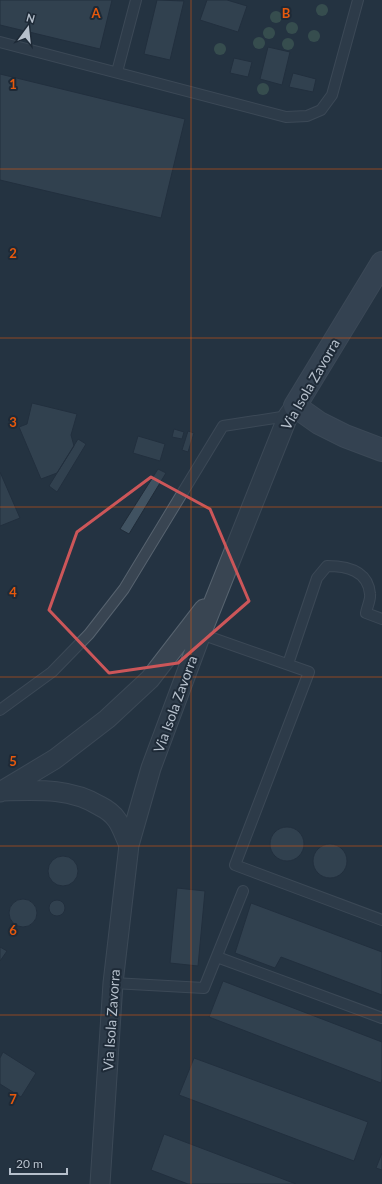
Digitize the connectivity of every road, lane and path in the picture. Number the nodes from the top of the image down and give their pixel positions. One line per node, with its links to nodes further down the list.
1 (136, 0): 4 (lane)
2 (358, 0): 4 (lane)
3 (0, 42): 4 (lane)
4 (117, 72)
5 (382, 263): 6 (main road, Via Isola Zavorra)
6 (292, 411): 7 (main road); 8 (street, Via Isola Zavorra); 12 (lane)
7 (382, 450)
8 (217, 592): 10 (street, Via Isola Zavorra); 13 (street)
9 (382, 619): 11 (lane)
10 (201, 634): 11 (lane); 14 (street, Via Isola Zavorra)
11 (288, 664): 16 (lane)
12 (0, 710)
13 (2, 792): 14 (street)
14 (129, 845): 18 (street, Via Isola Zavorra)
15 (242, 891): 17 (lane)
16 (382, 920)
17 (217, 957): 18 (lane); 19 (lane)
18 (113, 983): 20 (street, Via Isola Zavorra)
19 (382, 1018)
20 (100, 1184)

